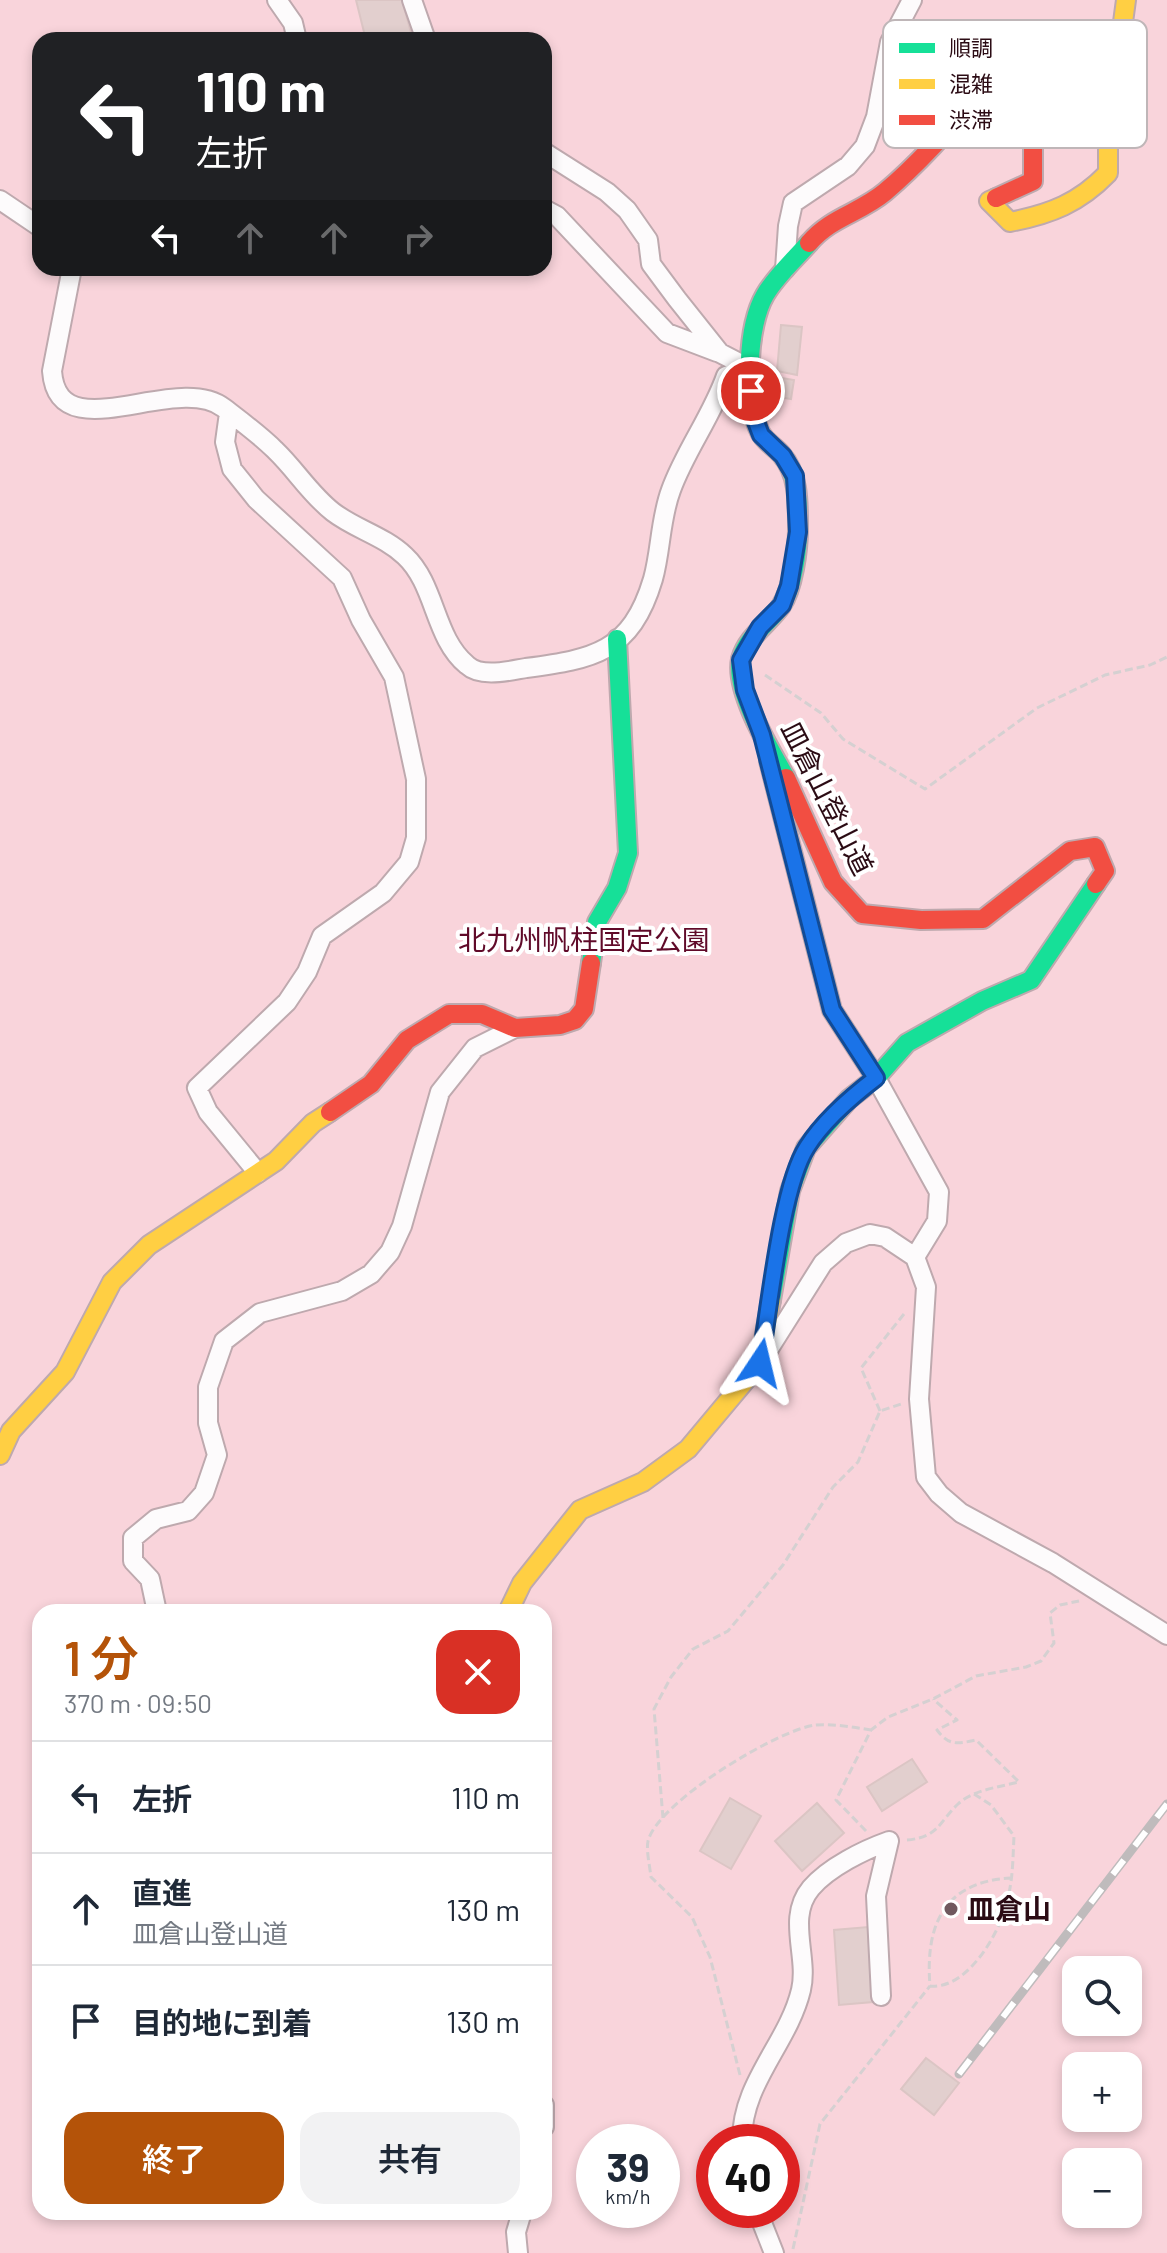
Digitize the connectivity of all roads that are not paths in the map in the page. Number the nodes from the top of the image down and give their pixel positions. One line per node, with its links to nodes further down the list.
1 (277, 0): 7 (street)
2 (412, 0): 8 (street)
3 (912, 0): 5 (street)
4 (1126, 0): 6 (street)
5 (902, 20)
6 (1123, 20)
7 (295, 32)
8 (423, 32)
9 (883, 80): 17 (street)
10 (929, 148): 17 (street)
11 (1033, 148): 12 (street)
12 (1108, 148)
13 (552, 157): 19 (street)
14 (0, 200): 16 (street)
15 (552, 213): 19 (street)
16 (32, 222)
17 (785, 269): 20 (street)
18 (70, 276): 21 (street)
19 (720, 353): 20 (street)
20 (749, 368): 22 (street); 23 (street, 皿倉山登山道)
21 (229, 413): 22 (street); 26 (street)
22 (617, 639): 24 (street)
23 (762, 735): 25 (street); 25 (street, 皿倉山登山道)
24 (515, 1028): 26 (street); 30 (street)
25 (876, 1078): 27 (street); 28 (street, 皿倉山登山道)
26 (258, 1173): 29 (street)
27 (915, 1257): 28 (street); 32 (street)
28 (760, 1363): 31 (street)
29 (0, 1455)
30 (155, 1604)
31 (512, 1604)
32 (1167, 1635)
33 (881, 1996): 34 (street)
34 (744, 2124)
35 (520, 2220): 37 (street)
36 (764, 2228): 38 (street)
37 (518, 2253)
38 (774, 2253)

